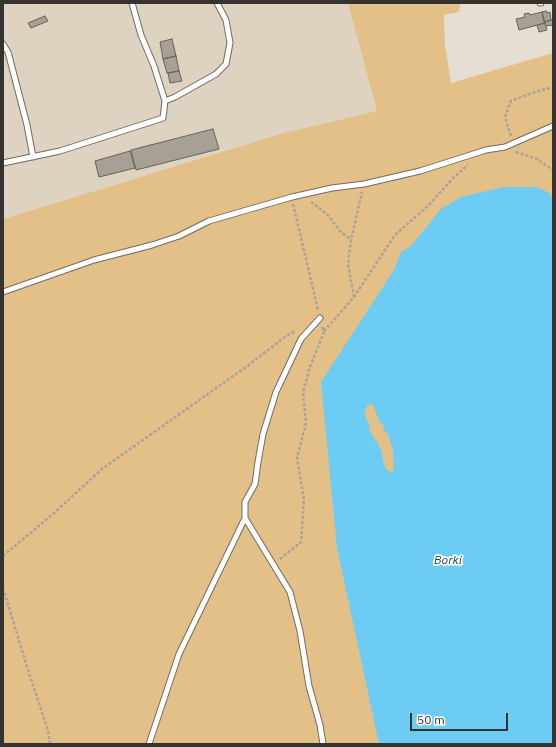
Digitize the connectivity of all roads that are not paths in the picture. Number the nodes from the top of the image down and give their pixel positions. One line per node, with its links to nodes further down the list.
1 (132, 3): 4 (lane)
2 (218, 3): 4 (lane)
3 (3, 44): 6 (lane)
4 (165, 101): 6 (lane)
5 (553, 126): 8 (lane)
6 (33, 157): 7 (lane)
7 (3, 163)
8 (3, 292)
9 (320, 318): 10 (lane)
10 (245, 518): 11 (lane); 12 (lane)
11 (149, 744)
12 (324, 744)

